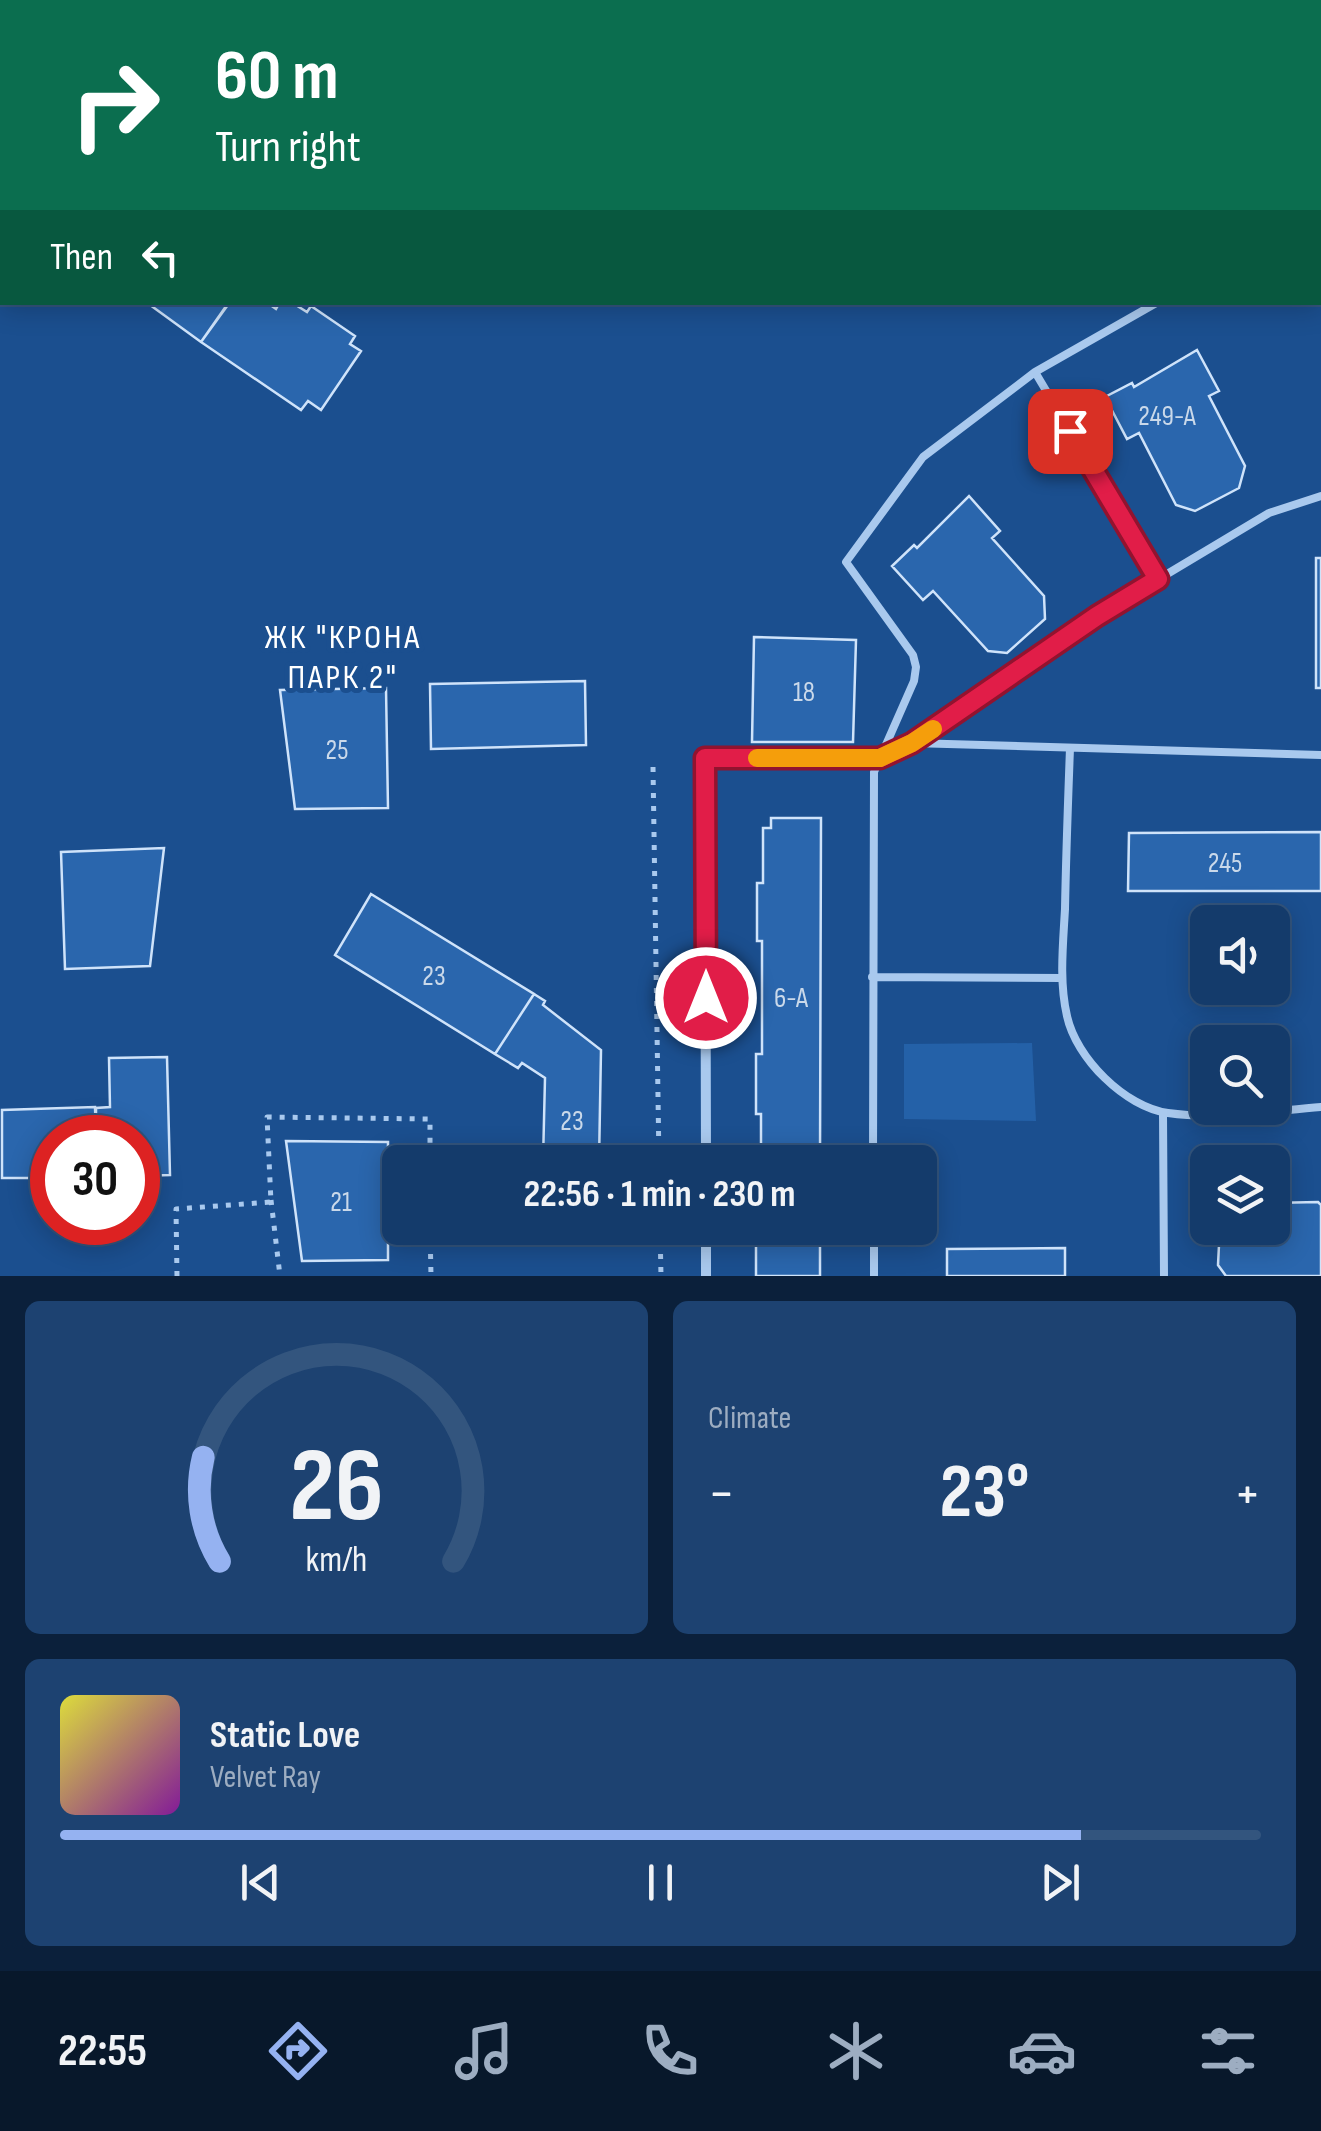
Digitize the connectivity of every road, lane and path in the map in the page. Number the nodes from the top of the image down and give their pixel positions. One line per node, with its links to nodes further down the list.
1 (1153, 305): 2 (lane)
2 (1036, 372): 4 (lane); 9 (lane)
3 (1321, 496): 4 (lane)
4 (1158, 579): 5 (lane)
5 (912, 743): 6 (lane); 9 (lane)
6 (1070, 748): 7 (lane); 12 (lane)
7 (1321, 755)
8 (705, 758): 9 (lane); 17 (street)
9 (880, 758): 11 (lane)
10 (653, 767): 16 (path)
11 (872, 977): 12 (lane); 18 (lane)
12 (1062, 978): 14 (lane)
13 (1321, 1107): 14 (lane)
14 (1163, 1113): 30 (lane)
15 (430, 1145): 19 (path)
16 (659, 1145)
17 (706, 1145)
18 (873, 1145)
19 (271, 1198): 24 (path); 25 (path)
20 (430, 1245): 26 (path)
21 (660, 1245): 27 (path)
22 (706, 1245): 28 (street)
23 (874, 1245): 29 (lane)
24 (177, 1276)
25 (280, 1276)
26 (430, 1276)
27 (661, 1276)
28 (706, 1276)
29 (874, 1276)
30 (1164, 1276)

